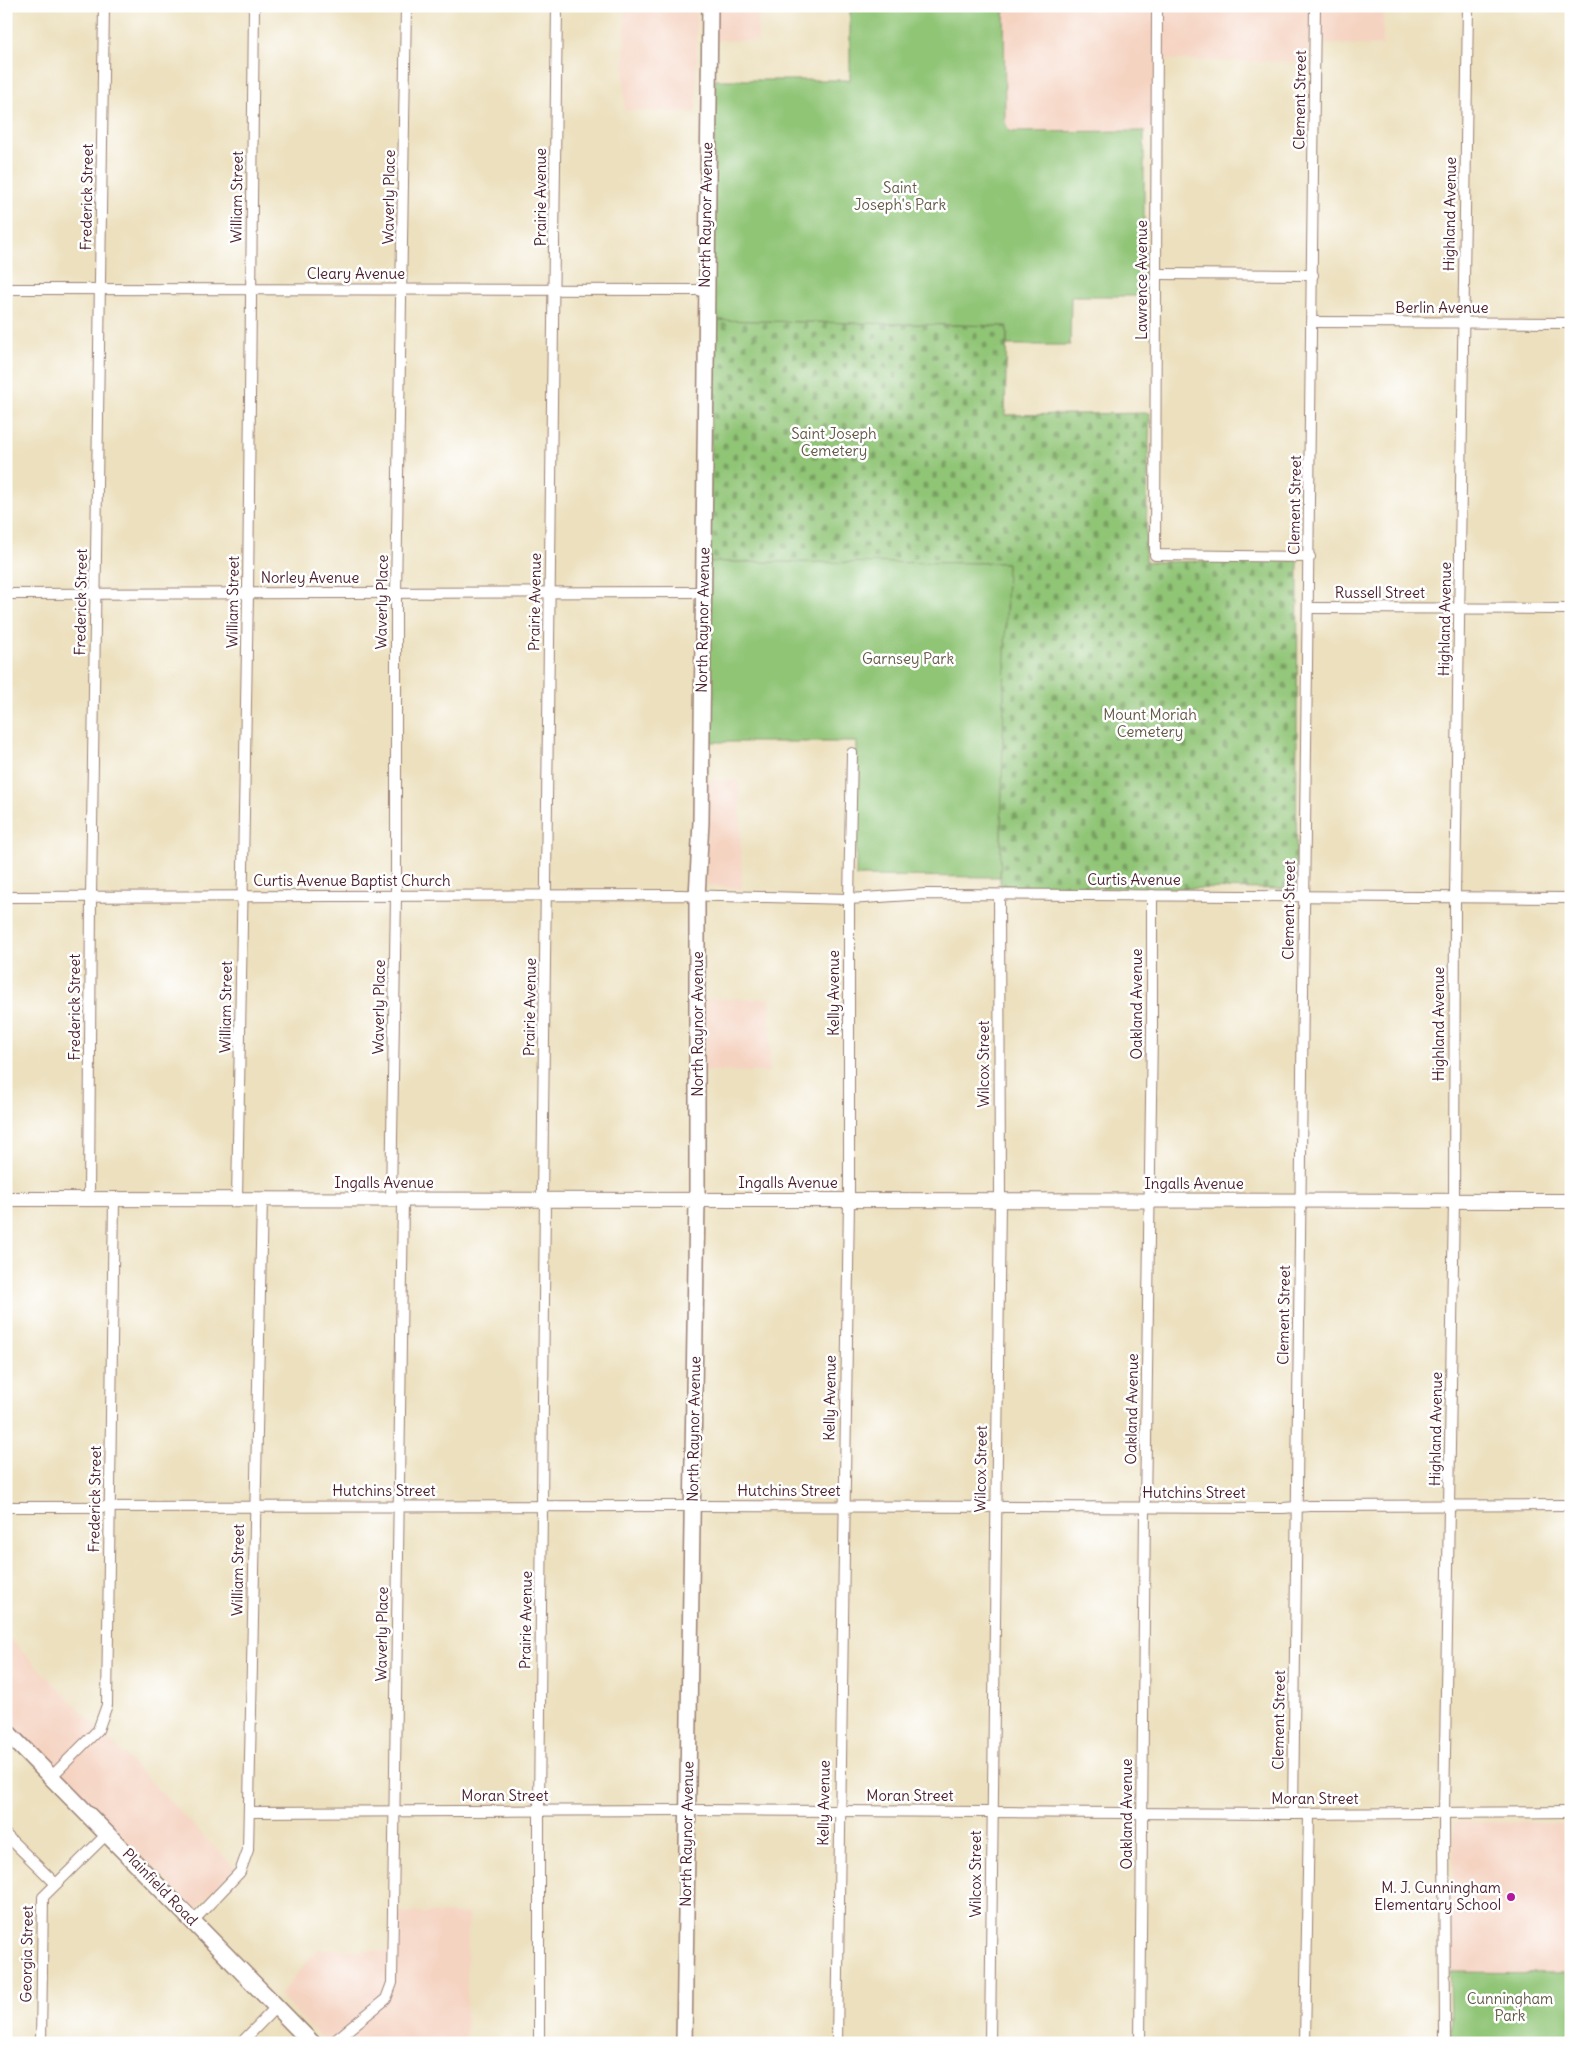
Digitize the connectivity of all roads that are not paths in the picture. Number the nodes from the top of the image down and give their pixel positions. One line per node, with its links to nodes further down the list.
1 (104, 6): 11 (street, Frederick Street)
2 (254, 6): 13 (street, William Street)
3 (406, 6): 14 (street, Waverly Place)
4 (557, 6): 15 (street, Prairie Avenue)
5 (710, 6): 16 (main road, North Raynor Avenue)
6 (1157, 6): 9 (street, Lawrence Avenue)
7 (1316, 6): 10 (street, Clement Street)
8 (1468, 6): 18 (street, Highland Avenue)
9 (1157, 274): 10 (street); 20 (street, Lawrence Avenue)
10 (1313, 275): 17 (street, Clement Street)
11 (101, 288): 12 (street, Cleary Avenue); 13 (street, Cleary Avenue); 25 (street, Frederick Street)
12 (6, 289)
13 (251, 289): 14 (street, Cleary Avenue); 26 (street, William Street)
14 (403, 290): 15 (street, Cleary Avenue); 22 (street, Waverly Place)
15 (555, 290): 16 (street, Cleary Avenue); 23 (street, Prairie Avenue)
16 (705, 290): 21 (main road, North Raynor Avenue)
17 (1312, 322): 18 (street, Berlin Avenue); 20 (street, Clement Street)
18 (1464, 323): 19 (street, Berlin Avenue); 28 (street, Highland Avenue)
19 (1571, 323)
20 (1310, 557): 27 (street, Clement Street)
21 (703, 592): 23 (street, Norley Avenue); 38 (main road, North Raynor Avenue)
22 (396, 593): 23 (street, Norley Avenue); 26 (street, Norley Avenue); 33 (street, Waverly Place)
23 (550, 593): 34 (street, Prairie Avenue)
24 (6, 594): 25 (street, Norley Avenue)
25 (96, 594): 26 (street, Norley Avenue); 36 (street, Frederick Street)
26 (248, 594): 37 (street, William Street)
27 (1309, 608): 28 (street, Russell Street); 39 (street, Clement Street)
28 (1460, 608): 29 (street, Russell Street); 40 (street, Highland Avenue)
29 (1571, 609)
30 (852, 753): 42 (street, Kelly Avenue)
31 (999, 895): 32 (street, Curtis Avenue); 42 (street, Curtis Avenue); 52 (street, Wilcox Street)
32 (1152, 895): 39 (street, Curtis Avenue); 53 (street, Oakland Avenue)
33 (396, 896): 34 (street, Curtis Avenue Baptist Church); 37 (street, Curtis Avenue Baptist Church); 49 (street, Waverly Place)
34 (546, 896): 38 (street, Curtis Avenue Baptist Church); 45 (street, Prairie Avenue)
35 (6, 897): 36 (street, Curtis Avenue Baptist Church)
36 (90, 897): 37 (street, Curtis Avenue Baptist Church); 43 (street, Frederick Street)
37 (243, 897): 44 (street, William Street)
38 (697, 897): 42 (street, Curtis Avenue); 50 (main road, North Raynor Avenue)
39 (1304, 898): 40 (street, Curtis Avenue); 54 (street, Clement Street)
40 (1455, 898): 41 (street, Curtis Avenue); 55 (street, Highland Avenue)
41 (1571, 898)
42 (849, 899): 51 (street, Kelly Avenue)
43 (89, 1198): 46 (street, Ingalls Avenue); 47 (street, Ingalls Avenue)
44 (237, 1198): 47 (street, Ingalls Avenue); 48 (street, Ingalls Avenue)
45 (544, 1198): 49 (street, Ingalls Avenue); 50 (street, Ingalls Avenue); 61 (street, Prairie Avenue)
46 (6, 1199)
47 (114, 1199): 67 (street, Frederick Street)
48 (262, 1199): 49 (street, Ingalls Avenue); 59 (street, William Street)
49 (397, 1199): 60 (street, Waverly Place)
50 (697, 1199): 51 (street, Ingalls Avenue); 62 (main road, North Raynor Avenue)
51 (849, 1199): 52 (street, Ingalls Avenue); 63 (street, Kelly Avenue)
52 (1000, 1200): 53 (street, Ingalls Avenue); 65 (street, Wilcox Street)
53 (1149, 1200): 54 (street, Ingalls Avenue); 68 (street, Oakland Avenue)
54 (1301, 1200): 55 (street, Ingalls Avenue); 66 (street, Clement Street)
55 (1454, 1201): 56 (street, Ingalls Avenue); 57 (street, Highland Avenue)
56 (1571, 1201)
57 (1450, 1505): 58 (street, Hutchins Street); 66 (street, Hutchins Street); 79 (street, Highland Avenue)
58 (1571, 1505)
59 (254, 1506): 60 (street, Hutchins Street); 67 (street, Hutchins Street); 75 (street, William Street)
60 (399, 1506): 61 (street, Hutchins Street); 73 (street, Waverly Place)
61 (542, 1506): 62 (street, Hutchins Street); 71 (street, Prairie Avenue)
62 (693, 1506): 63 (street, Hutchins Street); 72 (main road, North Raynor Avenue)
63 (844, 1506): 65 (street, Hutchins Street); 74 (street, Kelly Avenue)
64 (6, 1507): 67 (street, Hutchins Street)
65 (995, 1507): 68 (street, Hutchins Street); 76 (street, Wilcox Street)
66 (1297, 1507): 68 (street, Hutchins Street); 80 (street, Clement Street)
67 (110, 1508): 70 (street, Frederick Street)
68 (1145, 1508): 78 (street, Oakland Avenue)
69 (6, 1731): 70 (main road, Plainfield Road)
70 (50, 1777): 82 (main road, Plainfield Road)
71 (539, 1810): 72 (street, Moran Street); 73 (street, Moran Street); 91 (street, Prairie Avenue)
72 (688, 1810): 74 (street, Moran Street); 92 (main road, North Raynor Avenue)
73 (395, 1811): 75 (street, Moran Street); 90 (street, Waverly Place)
74 (839, 1811): 76 (street, Moran Street); 93 (street, Kelly Avenue)
75 (250, 1812): 85 (street, William Street)
76 (991, 1812): 78 (street, Moran Street); 94 (street, Wilcox Street)
77 (1571, 1812): 79 (street, Moran Street)
78 (1142, 1813): 80 (street, Moran Street); 95 (street, Oakland Avenue)
79 (1444, 1813): 81 (street, Moran Street); 97 (street, Highland Avenue)
80 (1293, 1814): 81 (street, Moran Street)
81 (1310, 1814): 96 (street)
82 (108, 1834): 84 (street, Georgia Street); 85 (main road, Plainfield Road)
83 (6, 1835): 84 (street)
84 (55, 1883): 87 (street, Georgia Street)
85 (193, 1921): 86 (main road, Plainfield Road)
86 (276, 2007): 88 (street); 89 (main road, Plainfield Road)
87 (41, 2043)
88 (241, 2043)
89 (312, 2043)
90 (332, 2043)
91 (539, 2043)
92 (684, 2043)
93 (837, 2043)
94 (990, 2043)
95 (1140, 2043)
96 (1305, 2043)
97 (1445, 2043)

